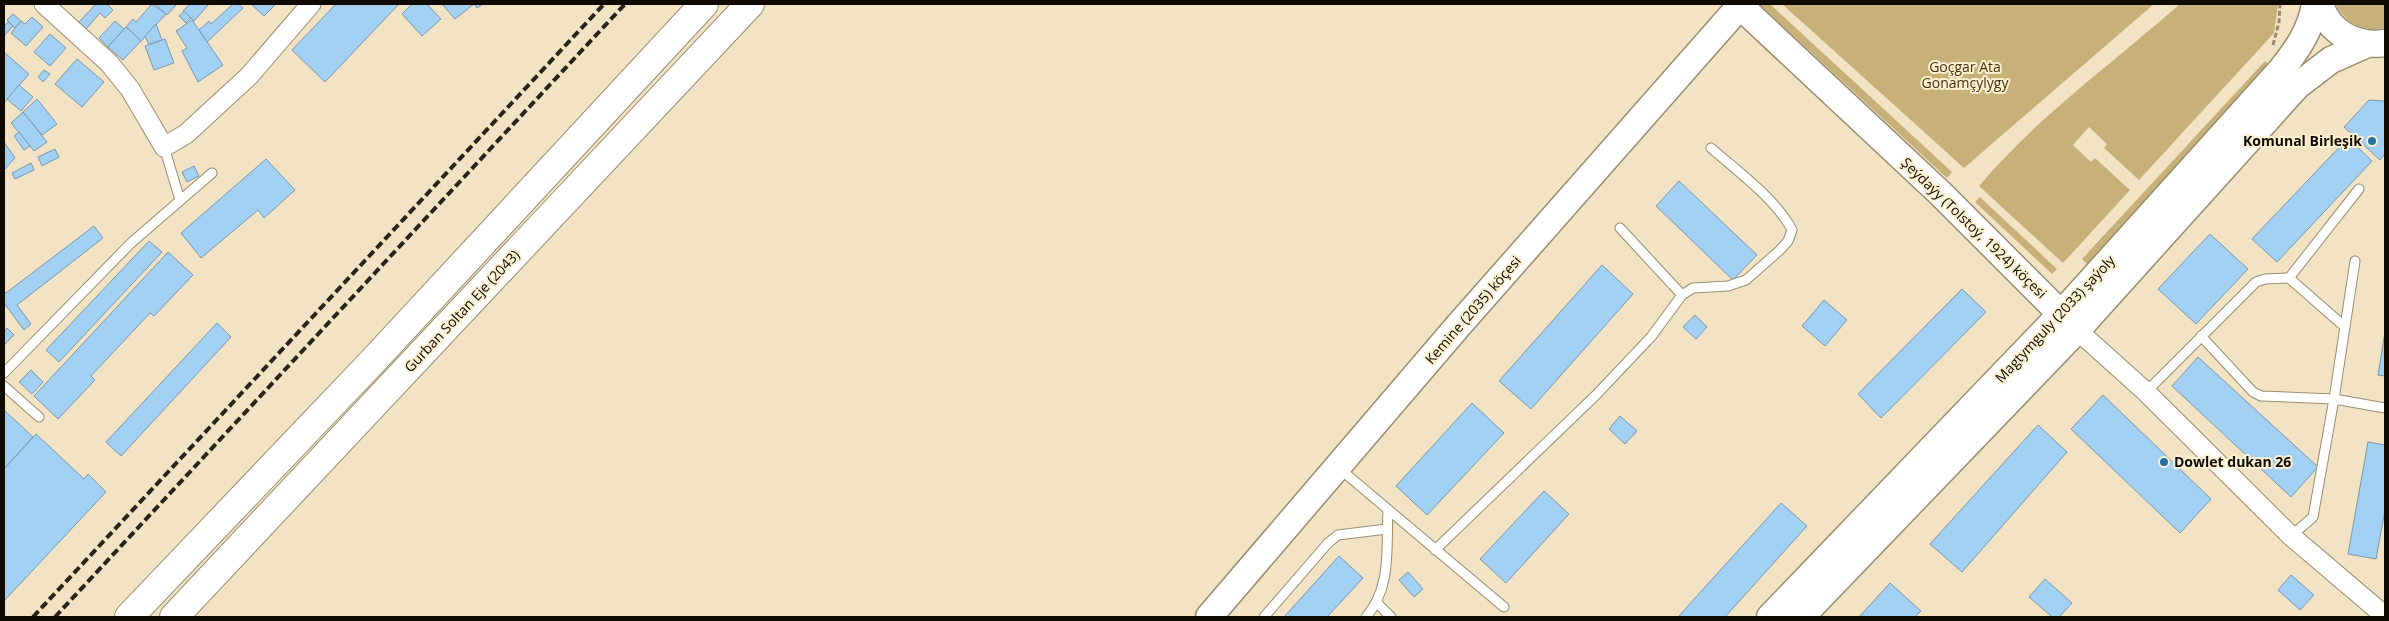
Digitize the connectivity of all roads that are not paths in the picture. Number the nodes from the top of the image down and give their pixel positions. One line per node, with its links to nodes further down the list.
1 (44, 4): 9 (street)
2 (310, 4): 9 (street)
3 (704, 4): 35 (highway)
4 (750, 4): 36 (highway, Gurban Soltan Eje (2043))
5 (2315, 4): 18 (main road, Magtymguly (2033) şaýoly)
6 (2320, 4): 8 (main road)
7 (1739, 5): 18 (main road, Şeýdaýy (Tolstoý, 1924) köçesi); 27 (main road, Kemine (2035) köçesi)
8 (2376, 44): 18 (main road, Magtymguly (2033) şaýoly)
9 (164, 147): 13 (lane)
10 (1712, 148): 17 (lane)
11 (212, 173): 13 (lane)
12 (2359, 189): 16 (lane)
13 (180, 200): 21 (lane)
14 (1620, 228): 17 (lane)
15 (2355, 260): 19 (lane)
16 (2289, 278): 19 (lane); 20 (lane)
17 (1682, 295): 31 (lane)
18 (2069, 322): 23 (street, Şeýdaýy (Tolstoý, 1924) köçesi); 41 (main road, Magtymguly (2033) şaýoly); 42 (main road, Magtymguly (2033) şaýoly)
19 (2345, 327): 24 (lane)
20 (2201, 336): 23 (lane); 24 (lane)
21 (4, 373)
22 (4, 386): 26 (lane)
23 (2146, 392): 30 (street, Şeýdaýy (Tolstoý, 1924) köçesi)
24 (2334, 399): 25 (lane); 30 (lane)
25 (2385, 408)
26 (39, 417)
27 (1338, 468): 28 (lane); 37 (main road, Kemine (2035) köçesi)
28 (1388, 510): 29 (lane); 31 (lane)
29 (1387, 529): 32 (lane); 38 (lane)
30 (2291, 536): 34 (street, Şeýdaýy (Tolstoý, 1924) köçesi)
31 (1435, 550): 33 (lane)
32 (1378, 604): 39 (lane); 40 (lane)
33 (1504, 607)
34 (2385, 616)
35 (129, 617)
36 (174, 617)
37 (1209, 617)
38 (1264, 617)
39 (1366, 617)
40 (1391, 617)
41 (1770, 617)
42 (1801, 617)

